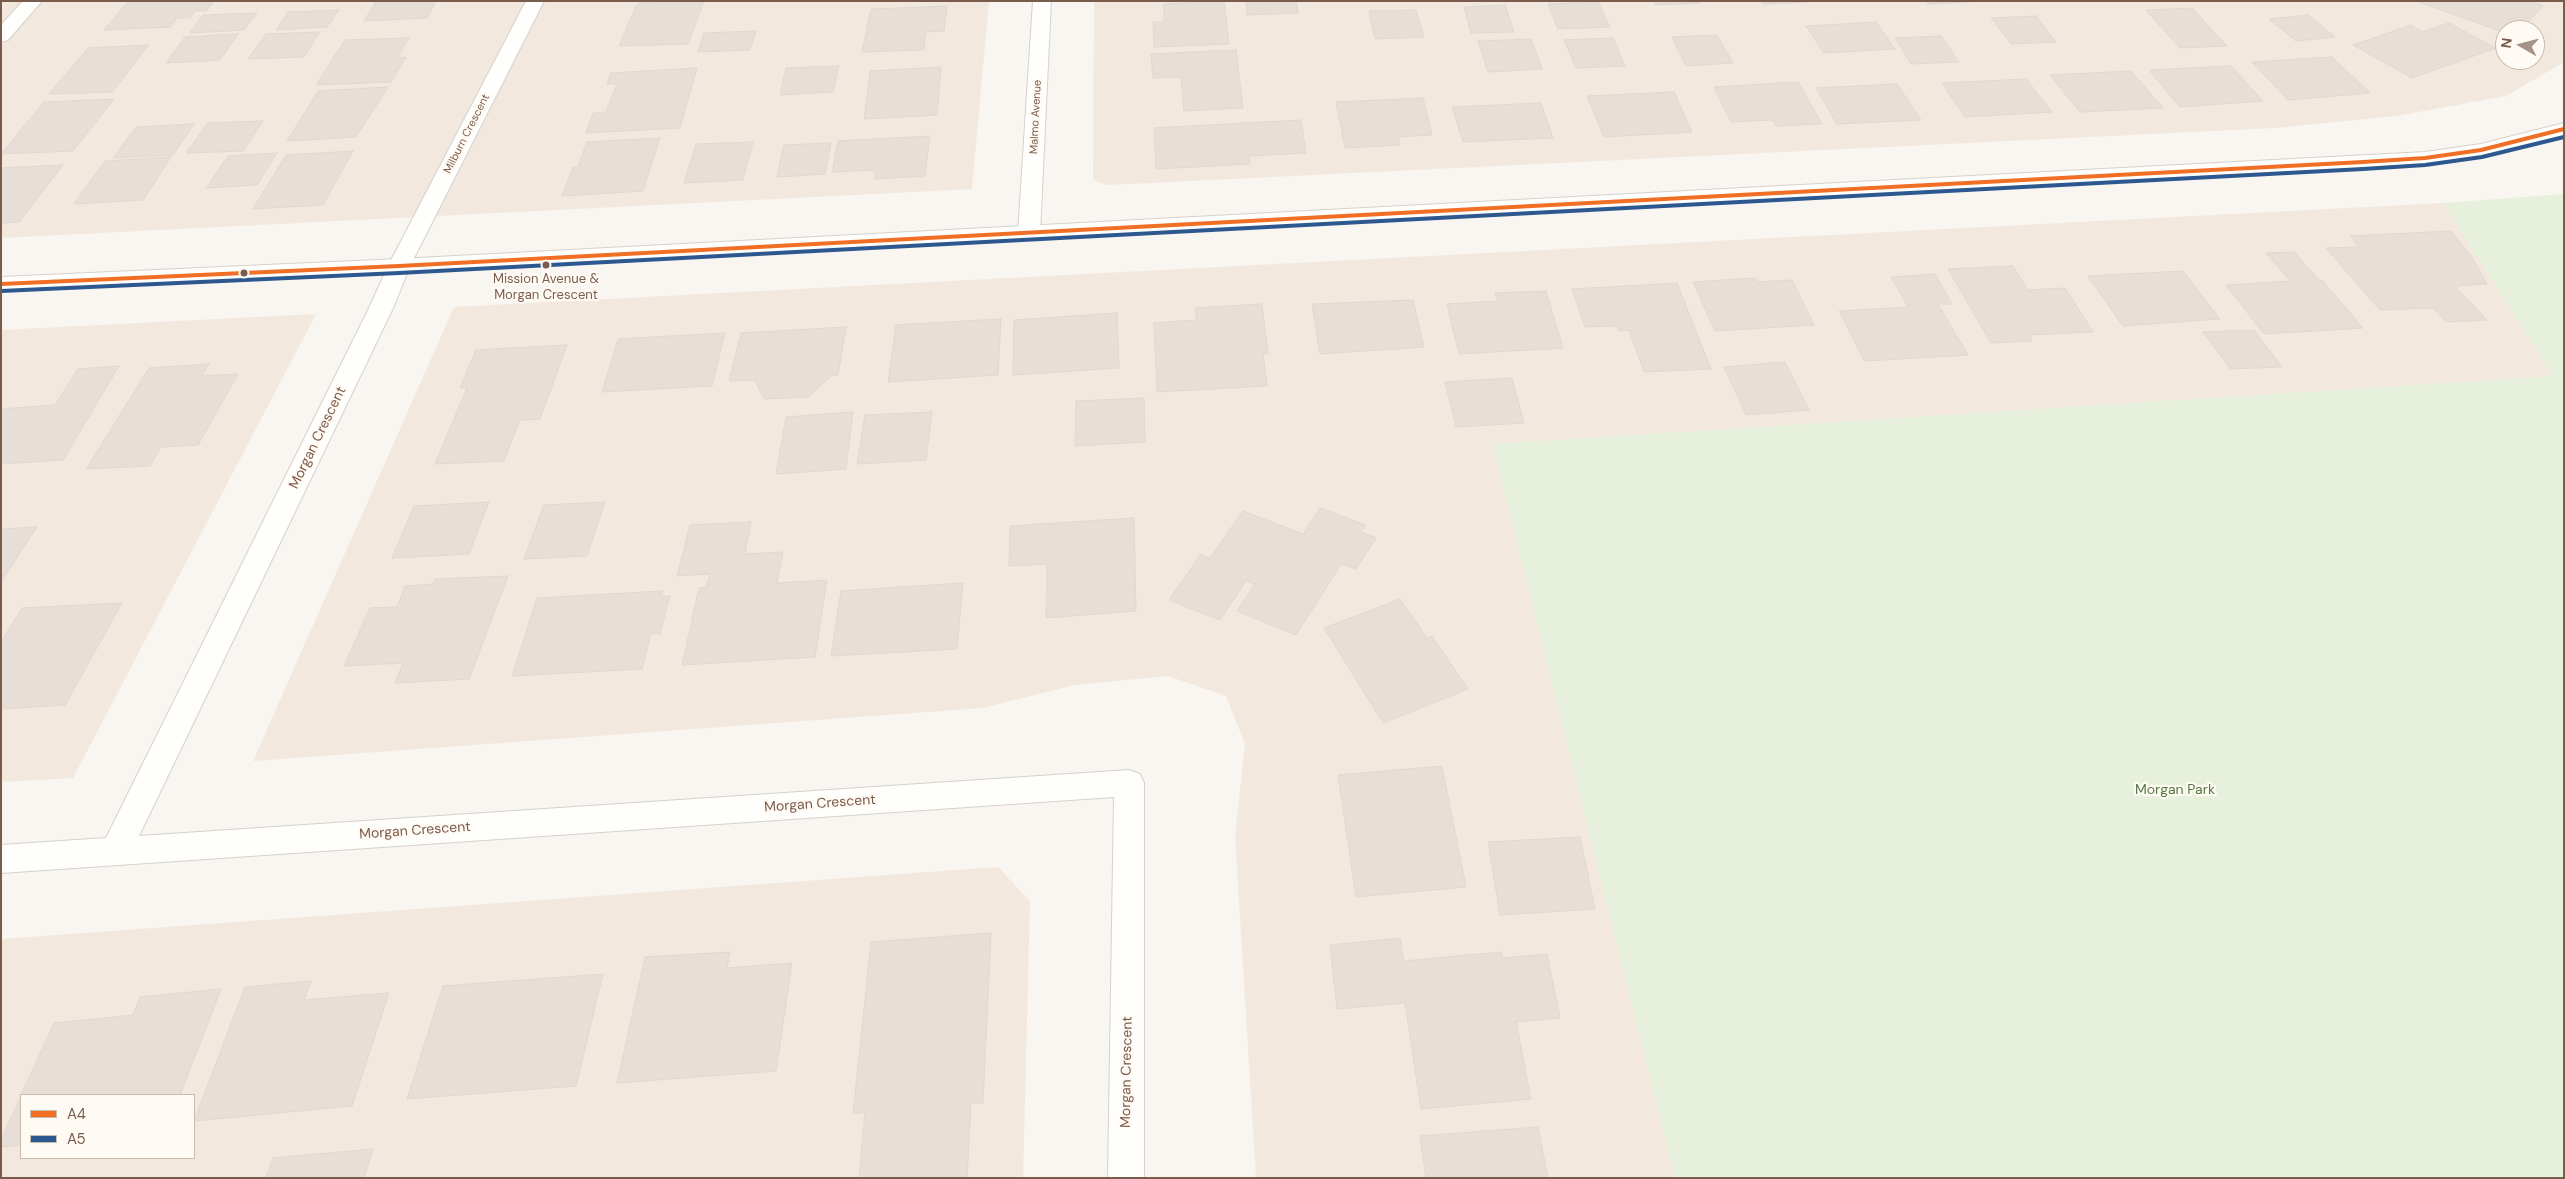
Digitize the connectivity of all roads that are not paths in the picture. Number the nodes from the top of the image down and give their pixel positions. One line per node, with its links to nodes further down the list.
1 (33, 1): 4 (street)
2 (535, 1): 7 (street, Milburn Crescent)
3 (1042, 1): 6 (street, Malmo Avenue)
4 (1, 36)
5 (2564, 129): 6 (street)
6 (1029, 233): 7 (street)
7 (399, 266): 8 (street); 9 (street, Morgan Crescent)
8 (1, 284)
9 (116, 851): 10 (street, Morgan Crescent); 11 (street, Morgan Crescent)
10 (1, 859)
11 (1126, 1178)

